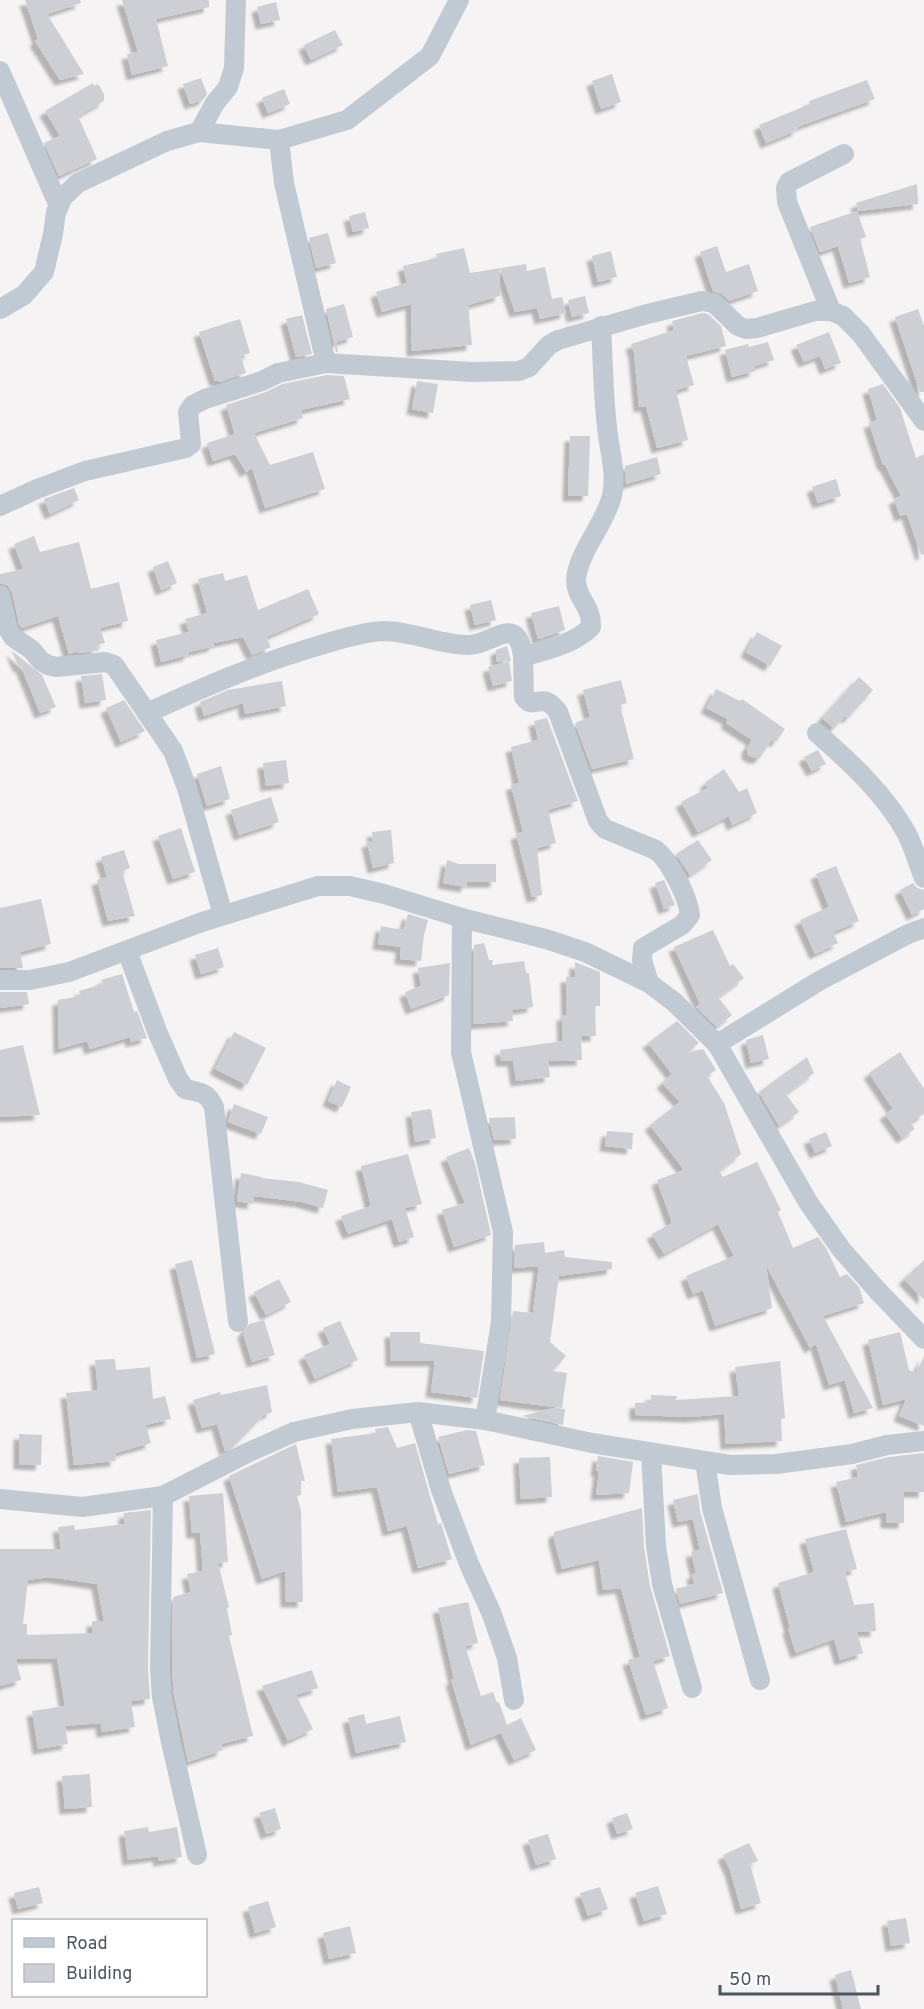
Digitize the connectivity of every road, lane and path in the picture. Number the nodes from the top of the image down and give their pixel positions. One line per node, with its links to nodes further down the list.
1 (236, 0): 4 (street)
2 (459, 0): 5 (street)
3 (0, 71): 7 (street)
4 (199, 132): 5 (street); 7 (street)
5 (279, 140): 11 (street)
6 (844, 154): 9 (street)
7 (58, 206): 8 (street)
8 (0, 309)
9 (831, 311): 10 (street); 12 (street)
10 (601, 326): 11 (street); 15 (street)
11 (327, 363): 13 (street)
12 (924, 422)
13 (0, 507)
14 (0, 595): 16 (street)
15 (523, 657): 16 (street); 24 (street)
16 (147, 713): 19 (street)
17 (817, 733): 18 (street)
18 (924, 878)
19 (222, 915): 20 (street); 22 (street)
20 (462, 918): 24 (street); 29 (street)
21 (924, 928): 25 (street)
22 (127, 951): 23 (street); 26 (street)
23 (0, 980)
24 (649, 982): 25 (street)
25 (717, 1044): 27 (street)
26 (238, 1322)
27 (924, 1340)
28 (418, 1412): 29 (street); 33 (street); 37 (street)
29 (485, 1420): 31 (street)
30 (924, 1441): 32 (street)
31 (651, 1453): 32 (street); 36 (street)
32 (705, 1461): 35 (street)
33 (163, 1496): 34 (street); 38 (street)
34 (0, 1499)
35 (760, 1680)
36 (692, 1689)
37 (514, 1700)
38 (197, 1855)

